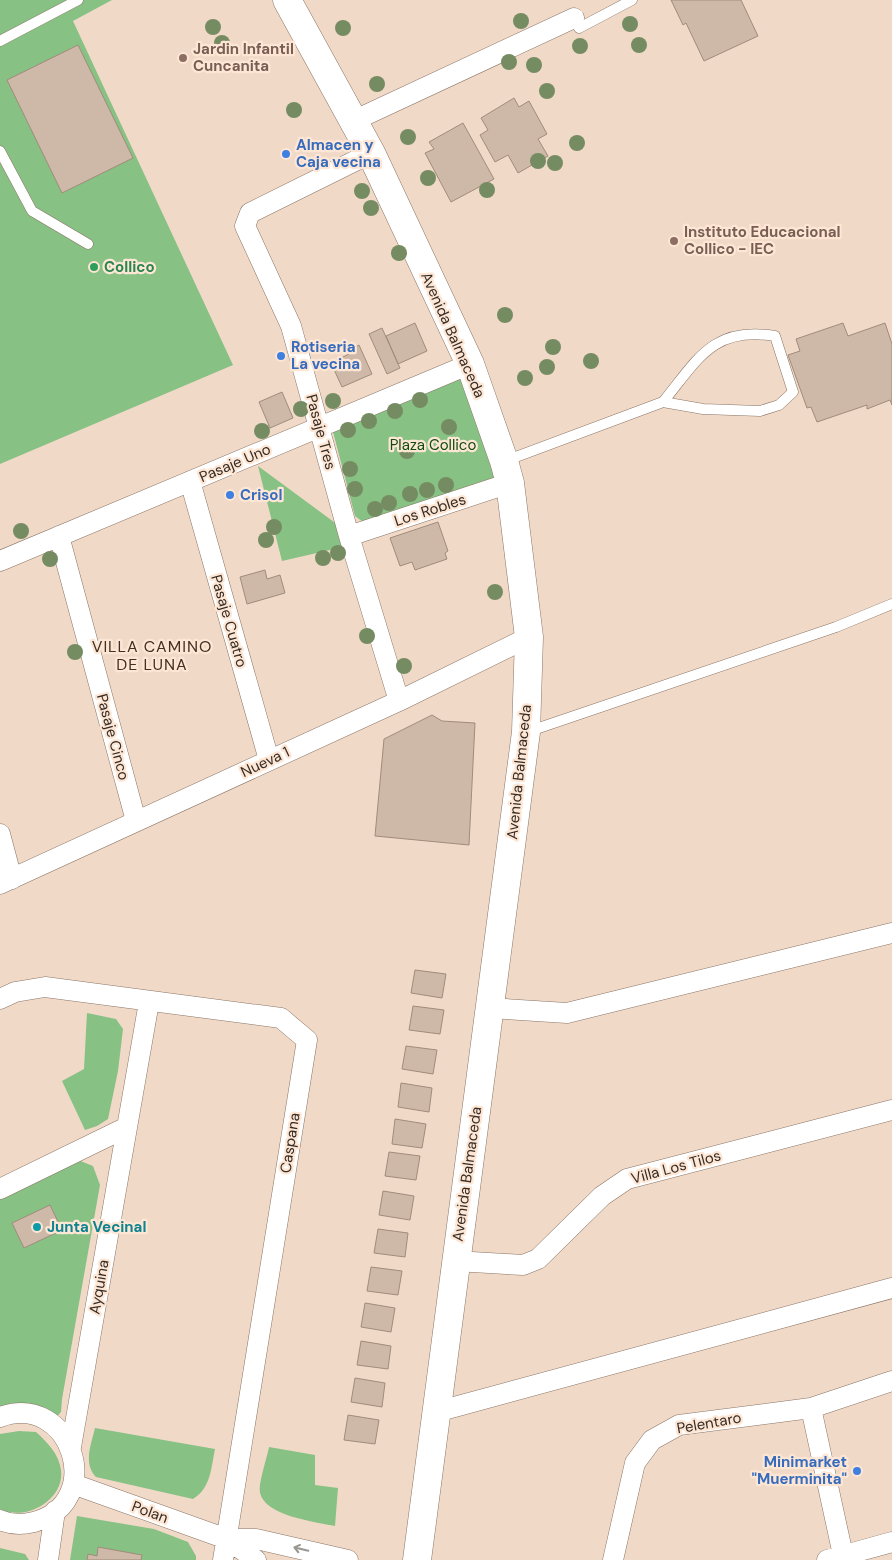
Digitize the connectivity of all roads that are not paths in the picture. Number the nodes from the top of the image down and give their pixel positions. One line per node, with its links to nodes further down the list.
1 (78, 0): 5 (lane)
2 (287, 0): 6 (main road, Avenida Balmaceda)
3 (632, 0): 4 (lane)
4 (574, 18): 6 (street)
5 (0, 41)
6 (353, 121): 8 (main road, Avenida Balmaceda)
7 (0, 151): 9 (lane)
8 (371, 152): 10 (main road, Avenida Balmaceda); 12 (street, Pasaje Tres)
9 (88, 244)
10 (470, 364): 12 (street, Pasaje Uno); 13 (main road, Avenida Balmaceda)
11 (663, 402): 11 (lane); 13 (lane)
12 (320, 427): 14 (street, Pasaje Uno); 16 (street, Pasaje Tres)
13 (508, 472): 16 (street, Los Robles); 19 (main road, Avenida Balmaceda)
14 (190, 481): 15 (street, Pasaje Uno); 22 (street, Pasaje Cuatro)
15 (59, 536): 17 (street, Pasaje Uno); 23 (street, Pasaje Cinco)
16 (349, 536): 20 (street, Pasaje Tres)
17 (0, 561)
18 (892, 604): 21 (lane)
19 (529, 637): 20 (street, Nueva 1); 21 (main road, Avenida Balmaceda)
20 (399, 701): 22 (street, Nueva 1)
21 (526, 732): 29 (main road, Avenida Balmaceda)
22 (269, 760): 23 (street, Nueva 1)
23 (136, 821): 25 (street, Nueva 1)
24 (0, 834): 25 (street)
25 (6, 882)
26 (892, 933): 29 (street)
27 (0, 999): 28 (street, Caspana)
28 (149, 1002): 31 (street, Ayquina); 43 (street, Caspana)
29 (489, 1008): 33 (main road, Avenida Balmaceda)
30 (892, 1110): 33 (street, Villa Los Tilos)
31 (127, 1128): 32 (street); 39 (street, Ayquina)
32 (0, 1188)
33 (455, 1261): 37 (main road, Avenida Balmaceda)
34 (892, 1288): 37 (street)
35 (892, 1381): 36 (street, Pelentaro)
36 (811, 1408): 45 (street); 51 (street, Pelentaro)
37 (436, 1412): 50 (main road, Avenida Balmaceda)
38 (0, 1418): 39 (street)
39 (71, 1447): 40 (street)
40 (73, 1484): 41 (street); 43 (street, Polan)
41 (55, 1512): 42 (street); 46 (street)
42 (0, 1520)
43 (228, 1539): 47 (street, Caspana); 48 (street, Polan); 49 (street, Polan, one-way to 43)
44 (892, 1542): 45 (street)
45 (835, 1558)
46 (48, 1560)
47 (223, 1560)
48 (256, 1560)
49 (348, 1560)
50 (417, 1560)
51 (613, 1560)

